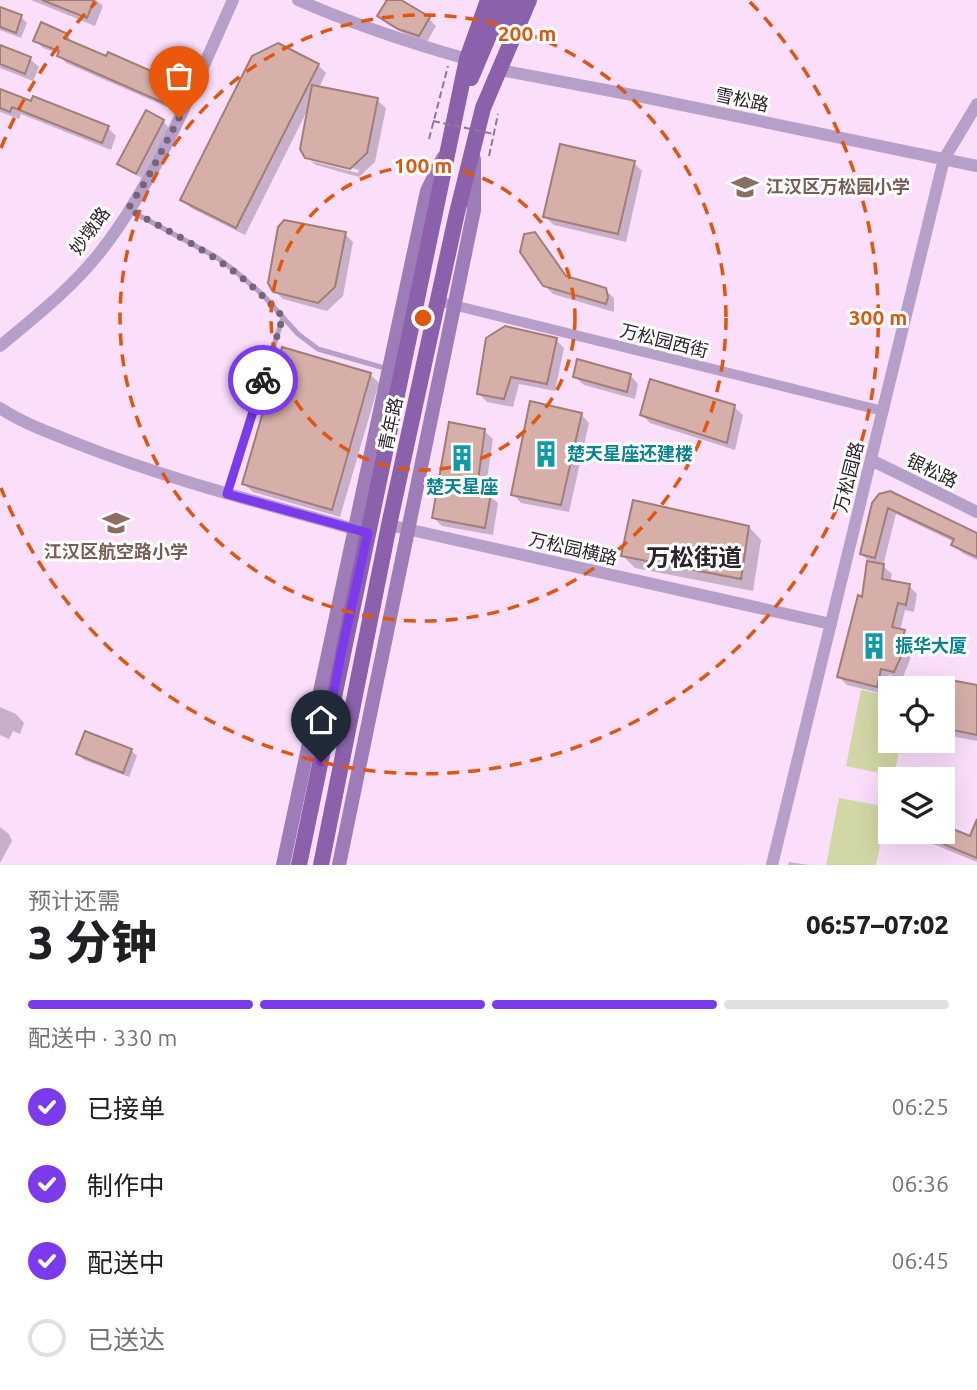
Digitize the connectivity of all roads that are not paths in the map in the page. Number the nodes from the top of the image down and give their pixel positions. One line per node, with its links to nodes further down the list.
1 (233, 0): 16 (street, 妙墩路)
2 (298, 0): 7 (street)
3 (488, 0): 7 (main road, 青年路)
4 (504, 0): 11 (main road)
5 (517, 0): 10 (main road)
6 (529, 0): 8 (main road, 青年路)
7 (467, 59): 11 (main road, 青年路)
8 (500, 70): 10 (main road, 青年路); 14 (street, 雪松路)
9 (977, 104): 14 (street, 万松园路)
10 (490, 111): 13 (main road, 青年路)
11 (458, 112): 12 (main road, 青年路)
12 (452, 138): 21 (main road, 青年路); 23 (main road)
13 (474, 145): 17 (main road, 青年路); 18 (main road)
14 (944, 159): 15 (street, 雪松路); 25 (street, 万松园路)
15 (977, 166)
16 (128, 209): 19 (lane); 20 (street, 妙墩路)
17 (437, 301): 18 (street, 万松园西街); 22 (main road, 青年路)
18 (454, 305): 25 (street, 万松园西街); 28 (main road)
19 (283, 317): 23 (lane); 29 (lane)
20 (0, 346)
21 (407, 355): 26 (main road); 33 (main road, 青年路)
22 (425, 358): 28 (main road); 31 (main road, 青年路)
23 (388, 369): 26 (main road)
24 (0, 408): 29 (street)
25 (883, 411): 27 (street, 万松园路)
26 (370, 455): 33 (main road)
27 (872, 460): 30 (street, 银松路); 34 (street, 万松园路)
28 (420, 468): 32 (main road)
29 (227, 494): 33 (street)
30 (977, 512)
31 (389, 525): 32 (street, 万松园横路); 36 (main road, 青年路)
32 (407, 530): 34 (street, 万松园横路); 37 (main road)
33 (361, 531): 35 (main road); 35 (main road, 青年路)
34 (831, 624): 38 (street, 万松园路)
35 (289, 863)
36 (321, 865)
37 (336, 865)
38 (772, 865)

